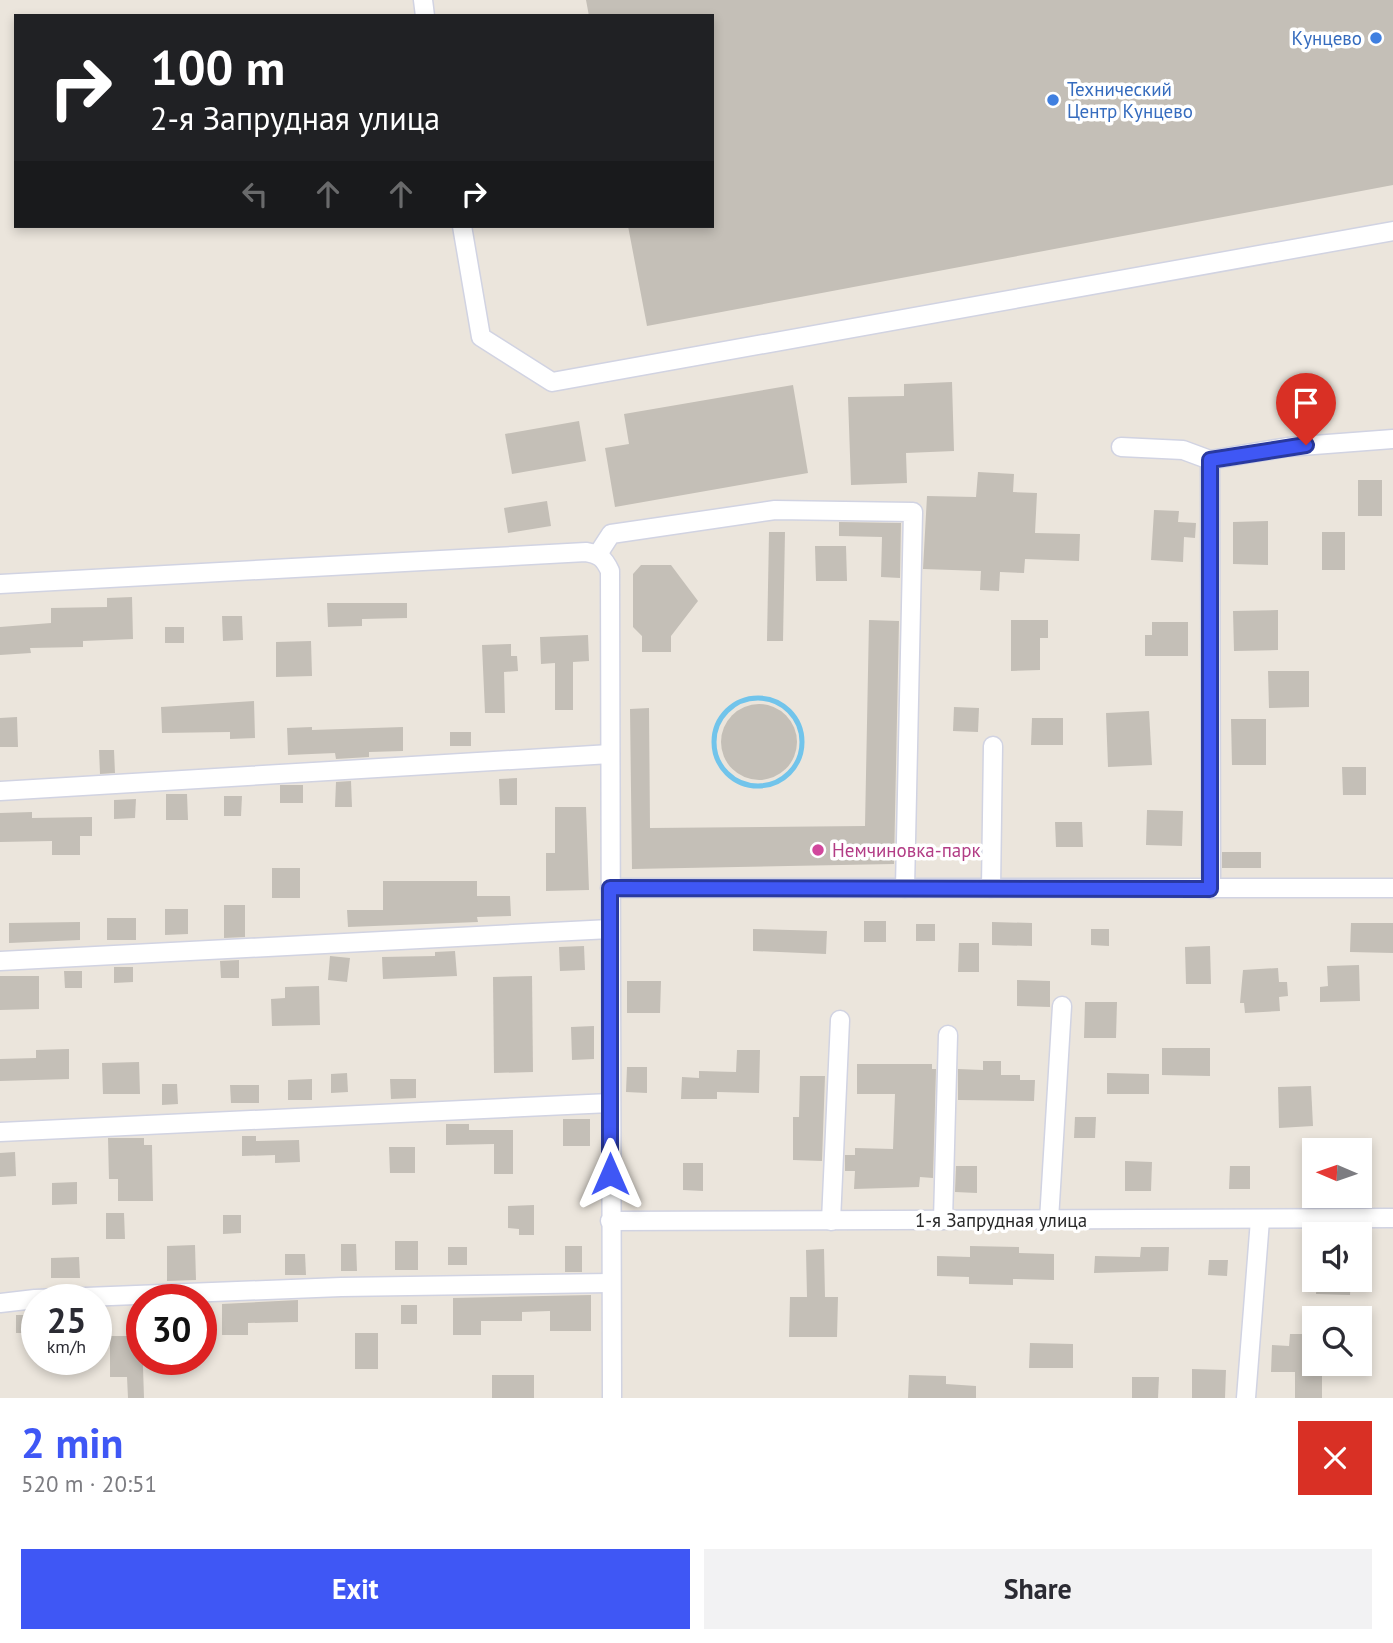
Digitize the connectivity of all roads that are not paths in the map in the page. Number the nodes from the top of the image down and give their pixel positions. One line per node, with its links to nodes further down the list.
1 (462, 228): 2 (street)
2 (1393, 232)
3 (1393, 439): 5 (street)
4 (1121, 447): 5 (street)
5 (1210, 460): 15 (street)
6 (598, 554): 7 (street); 9 (street); 12 (street)
7 (0, 584)
8 (993, 746): 13 (street)
9 (610, 754): 10 (street); 11 (street)
10 (0, 791)
11 (610, 888): 12 (street); 16 (street)
12 (905, 888): 13 (street)
13 (991, 888): 15 (street)
14 (1393, 888): 15 (street)
15 (1210, 889)
16 (610, 929): 17 (street); 21 (street)
17 (0, 961)
18 (1062, 1006): 25 (street)
19 (840, 1020): 28 (street)
20 (948, 1035): 24 (street)
21 (610, 1103): 22 (street); 27 (street)
22 (0, 1132)
23 (1393, 1218): 26 (street, 1-я Запрудная улица)
24 (943, 1220): 25 (street, 1-я Запрудная улица); 28 (street, 1-я Запрудная улица)
25 (1049, 1220): 26 (street, 1-я Запрудная улица)
26 (1260, 1220): 32 (street)
27 (610, 1221): 28 (street, 1-я Запрудная улица); 29 (street)
28 (831, 1221)
29 (610, 1283): 30 (street); 31 (street)
30 (0, 1303)
31 (612, 1398)
32 (1246, 1398)

